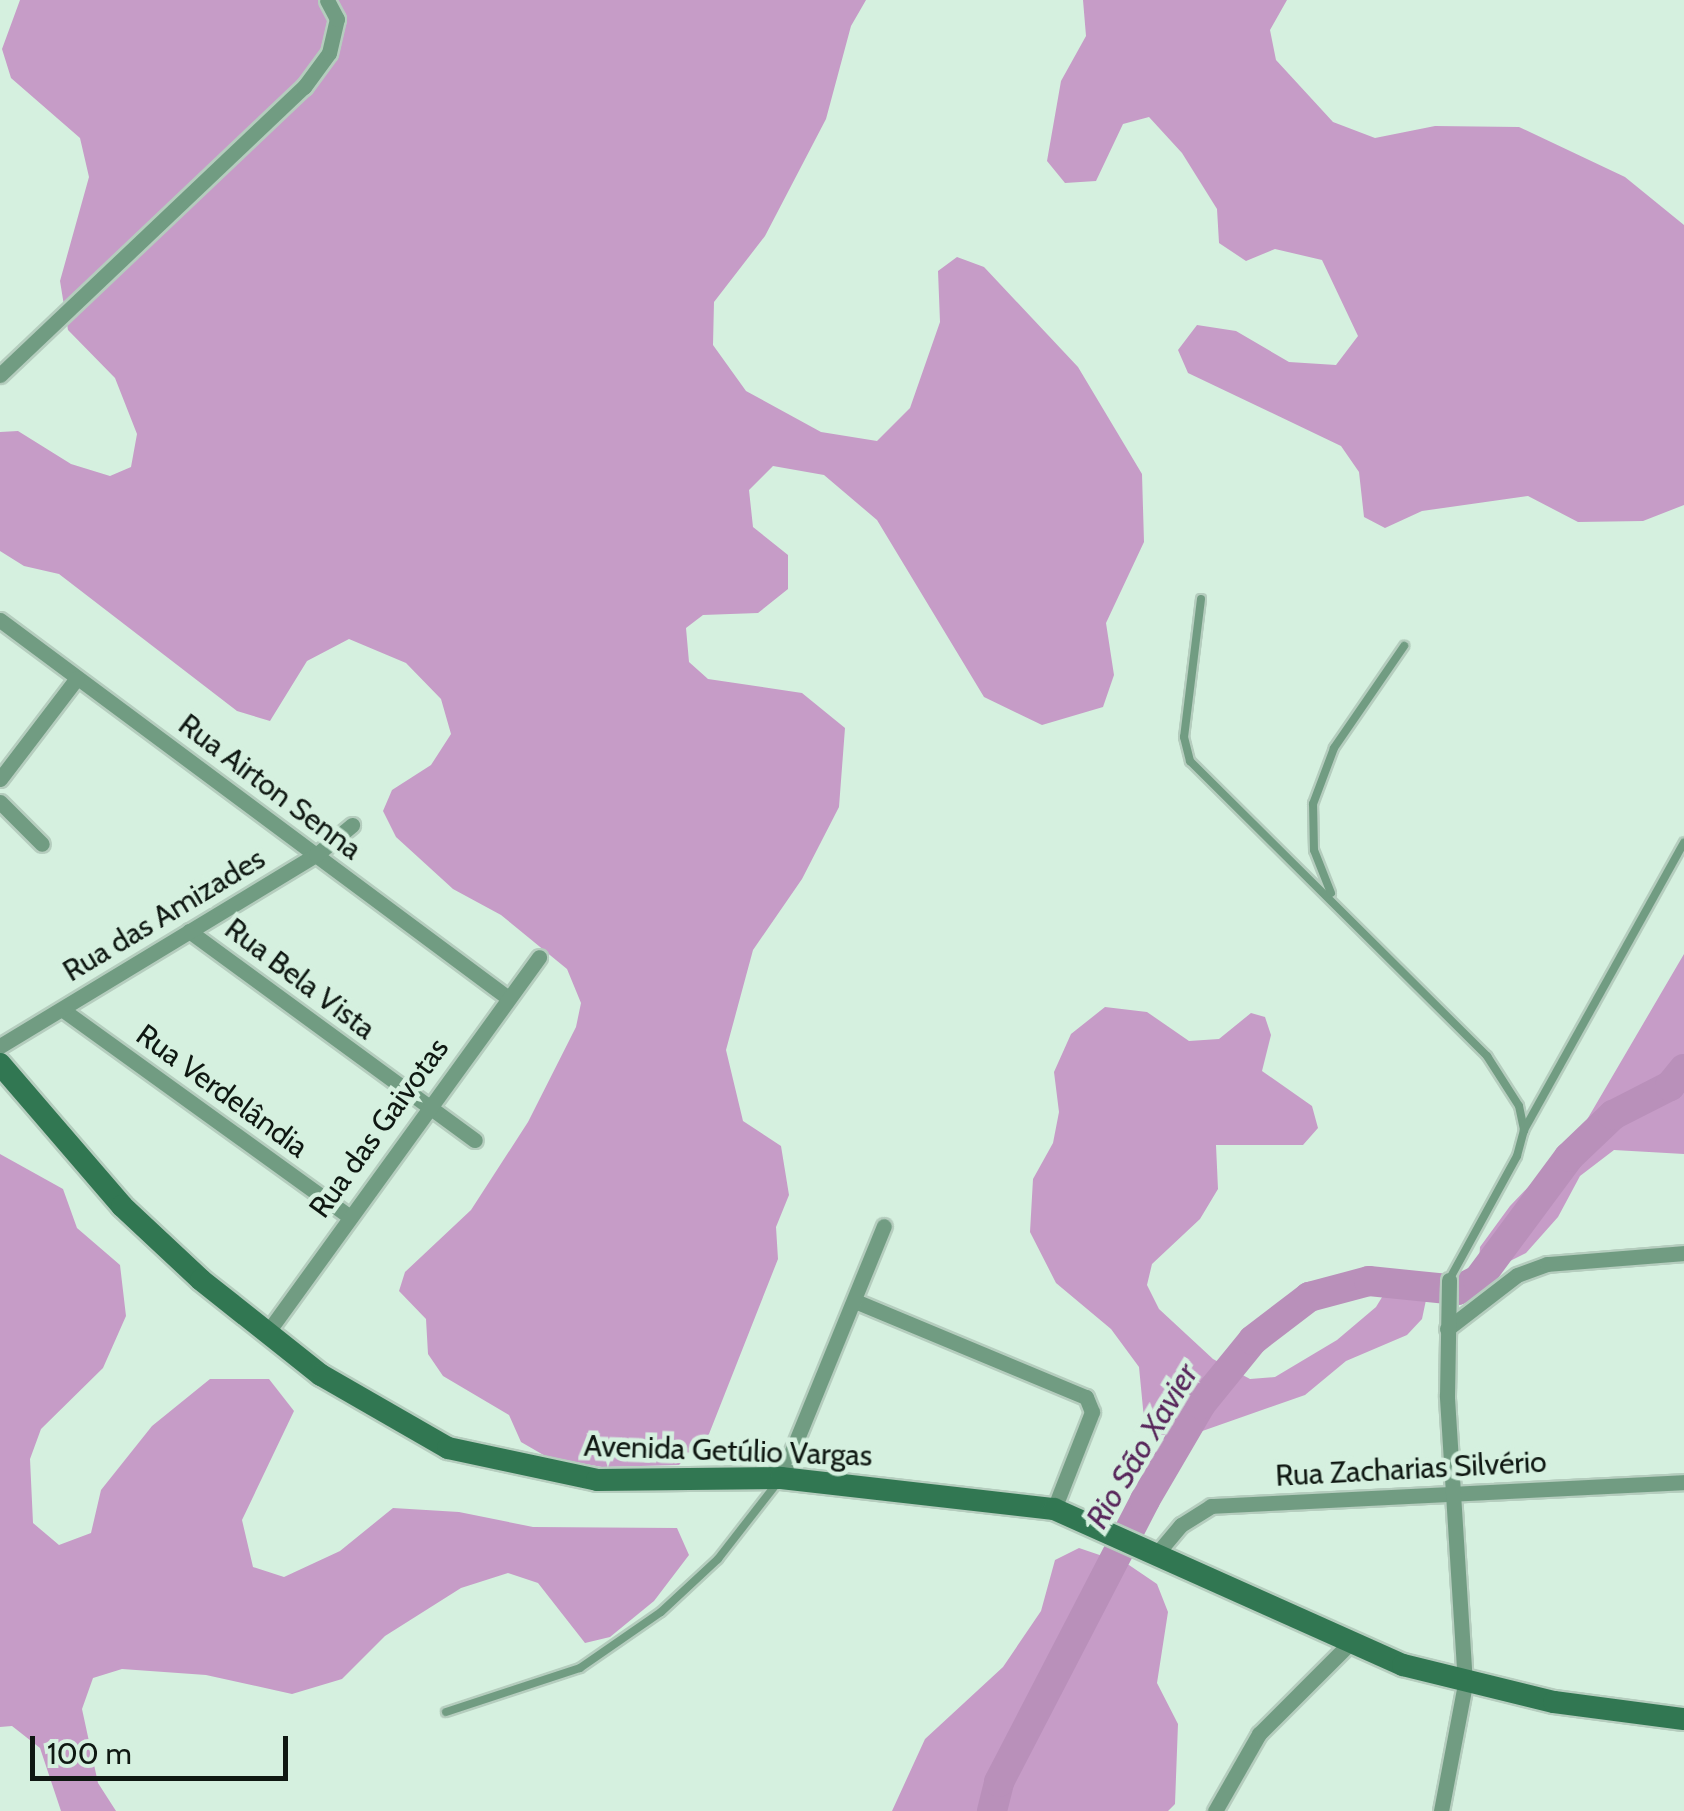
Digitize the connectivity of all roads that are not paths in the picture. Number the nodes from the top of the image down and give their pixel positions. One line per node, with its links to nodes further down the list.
1 (327, 0): 2 (street)
2 (0, 375)
3 (1201, 600): 13 (lane)
4 (0, 620): 6 (street, Rua Airton Senna)
5 (1404, 646): 13 (lane)
6 (77, 678): 7 (street); 12 (street, Rua Airton Senna)
7 (0, 779)
8 (0, 802): 11 (street)
9 (352, 825): 12 (street, Rua das Amizades)
10 (1684, 842): 21 (lane)
11 (42, 844)
12 (316, 855): 14 (street, Rua das Amizades); 16 (street, Rua Airton Senna)
13 (1333, 897): 21 (lane)
14 (189, 931): 17 (street, Rua das Amizades); 20 (street, Rua Bela Vista)
15 (540, 957): 16 (street, Rua das Gaivotas)
16 (508, 998): 20 (street, Rua das Gaivotas)
17 (63, 1010): 18 (street, Rua das Amizades); 23 (street, Rua Verdelândia)
18 (0, 1046)
19 (0, 1064): 29 (street, Avenida Getúlio Vargas)
20 (427, 1107): 22 (street, Rua Bela Vista); 23 (street, Rua das Gaivotas)
21 (1524, 1130): 26 (lane)
22 (475, 1140)
23 (349, 1216): 29 (street, Rua das Gaivotas)
24 (884, 1226): 27 (street)
25 (1684, 1253): 28 (street)
26 (1449, 1280): 28 (street)
27 (856, 1301): 30 (street); 33 (street)
28 (1447, 1328): 32 (street)
29 (266, 1333): 30 (street, Avenida Getúlio Vargas)
30 (781, 1478): 33 (street, Avenida Getúlio Vargas); 37 (lane)
31 (1684, 1482): 32 (street, Rua Zacharias Silvério)
32 (1454, 1496): 34 (street, Rua Zacharias Silvério); 36 (street)
33 (1054, 1509): 34 (street, Avenida Getúlio Vargas)
34 (1150, 1547): 35 (street, Avenida Getúlio Vargas)
35 (1349, 1644): 36 (street, Avenida Getúlio Vargas); 39 (street)
36 (1465, 1684): 38 (street, Avenida Getúlio Vargas); 40 (street)
37 (446, 1712)
38 (1684, 1718)
39 (1216, 1811)
40 (1442, 1811)

